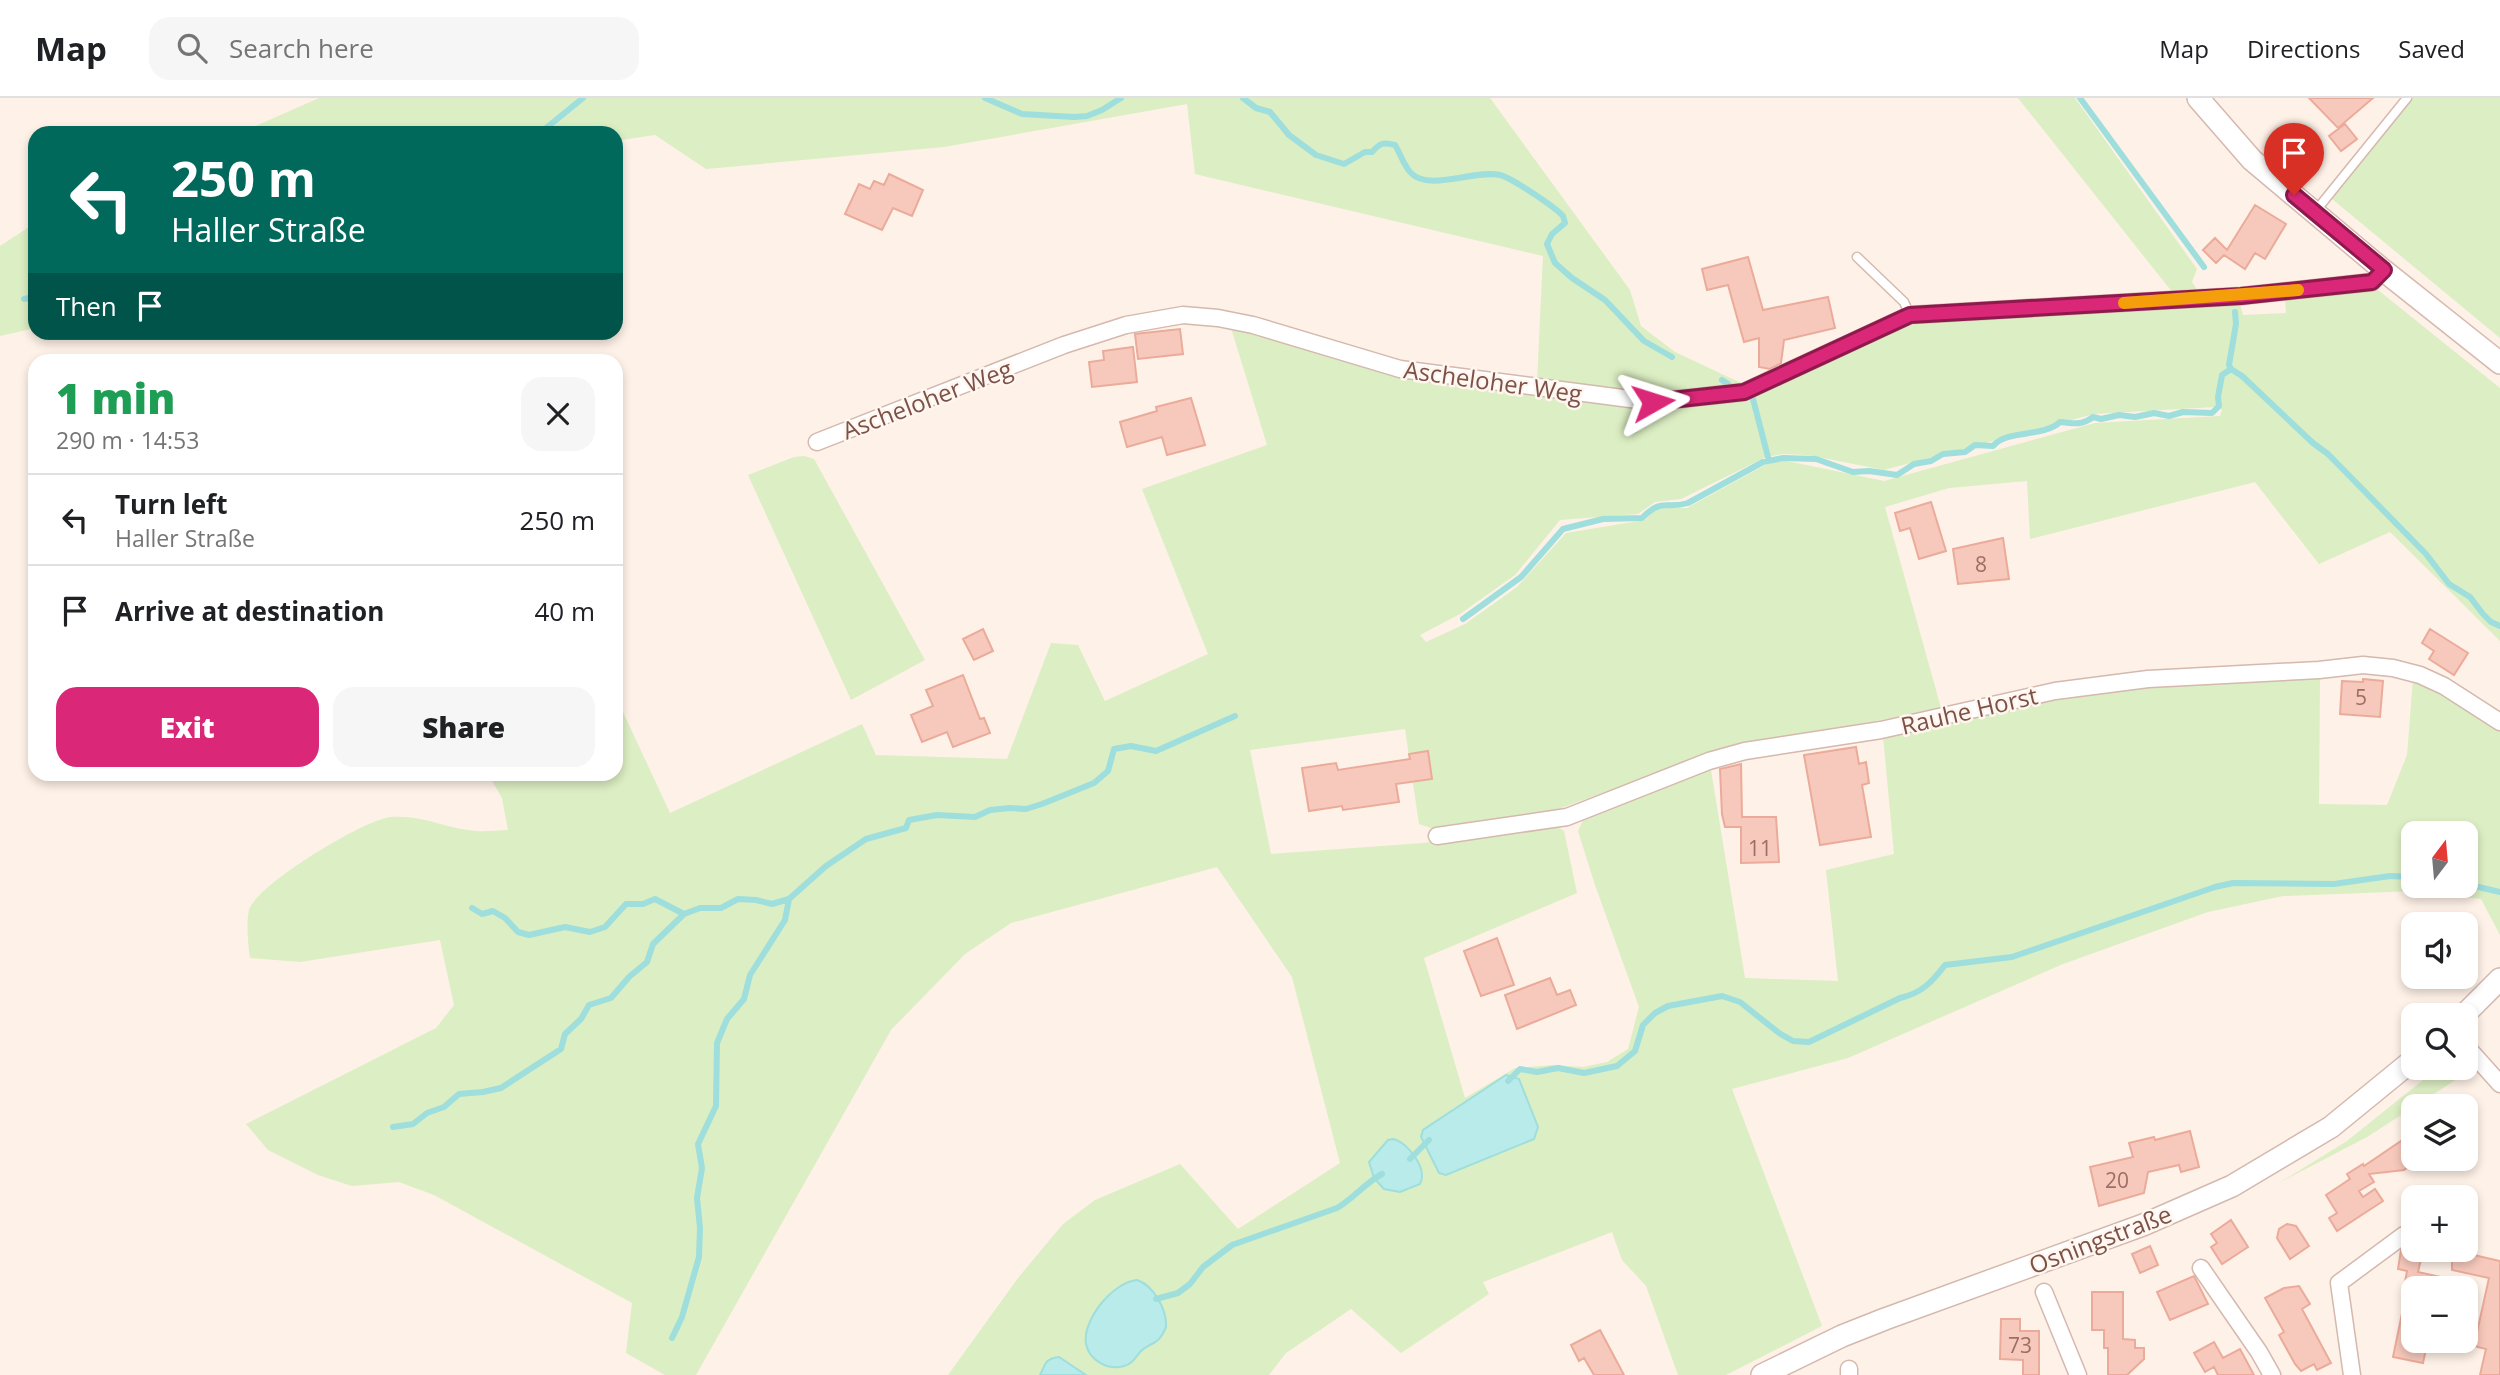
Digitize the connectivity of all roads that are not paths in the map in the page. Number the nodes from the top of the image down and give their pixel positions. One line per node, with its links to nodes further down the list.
1 (2198, 98): 3 (street)
2 (2407, 98): 3 (lane)
3 (2314, 213): 5 (street)
4 (1857, 257): 6 (lane)
5 (2384, 270): 6 (street, Ascheloher Weg); 7 (street)
6 (1910, 315): 8 (street, Ascheloher Weg)
7 (2500, 363)
8 (817, 442)
9 (2500, 722): 10 (street, Rauhe Horst)
10 (1437, 836)
11 (2500, 979): 12 (street)
12 (2476, 1003)
13 (2478, 1059): 15 (street)
14 (2401, 1069): 19 (street, Osningstraße)
15 (2500, 1084)
16 (2401, 1237): 22 (street)
17 (2201, 1268): 21 (street)
18 (2043, 1292): 20 (street)
19 (1762, 1375)
20 (2078, 1375)
21 (2272, 1375)
22 (2352, 1375)

